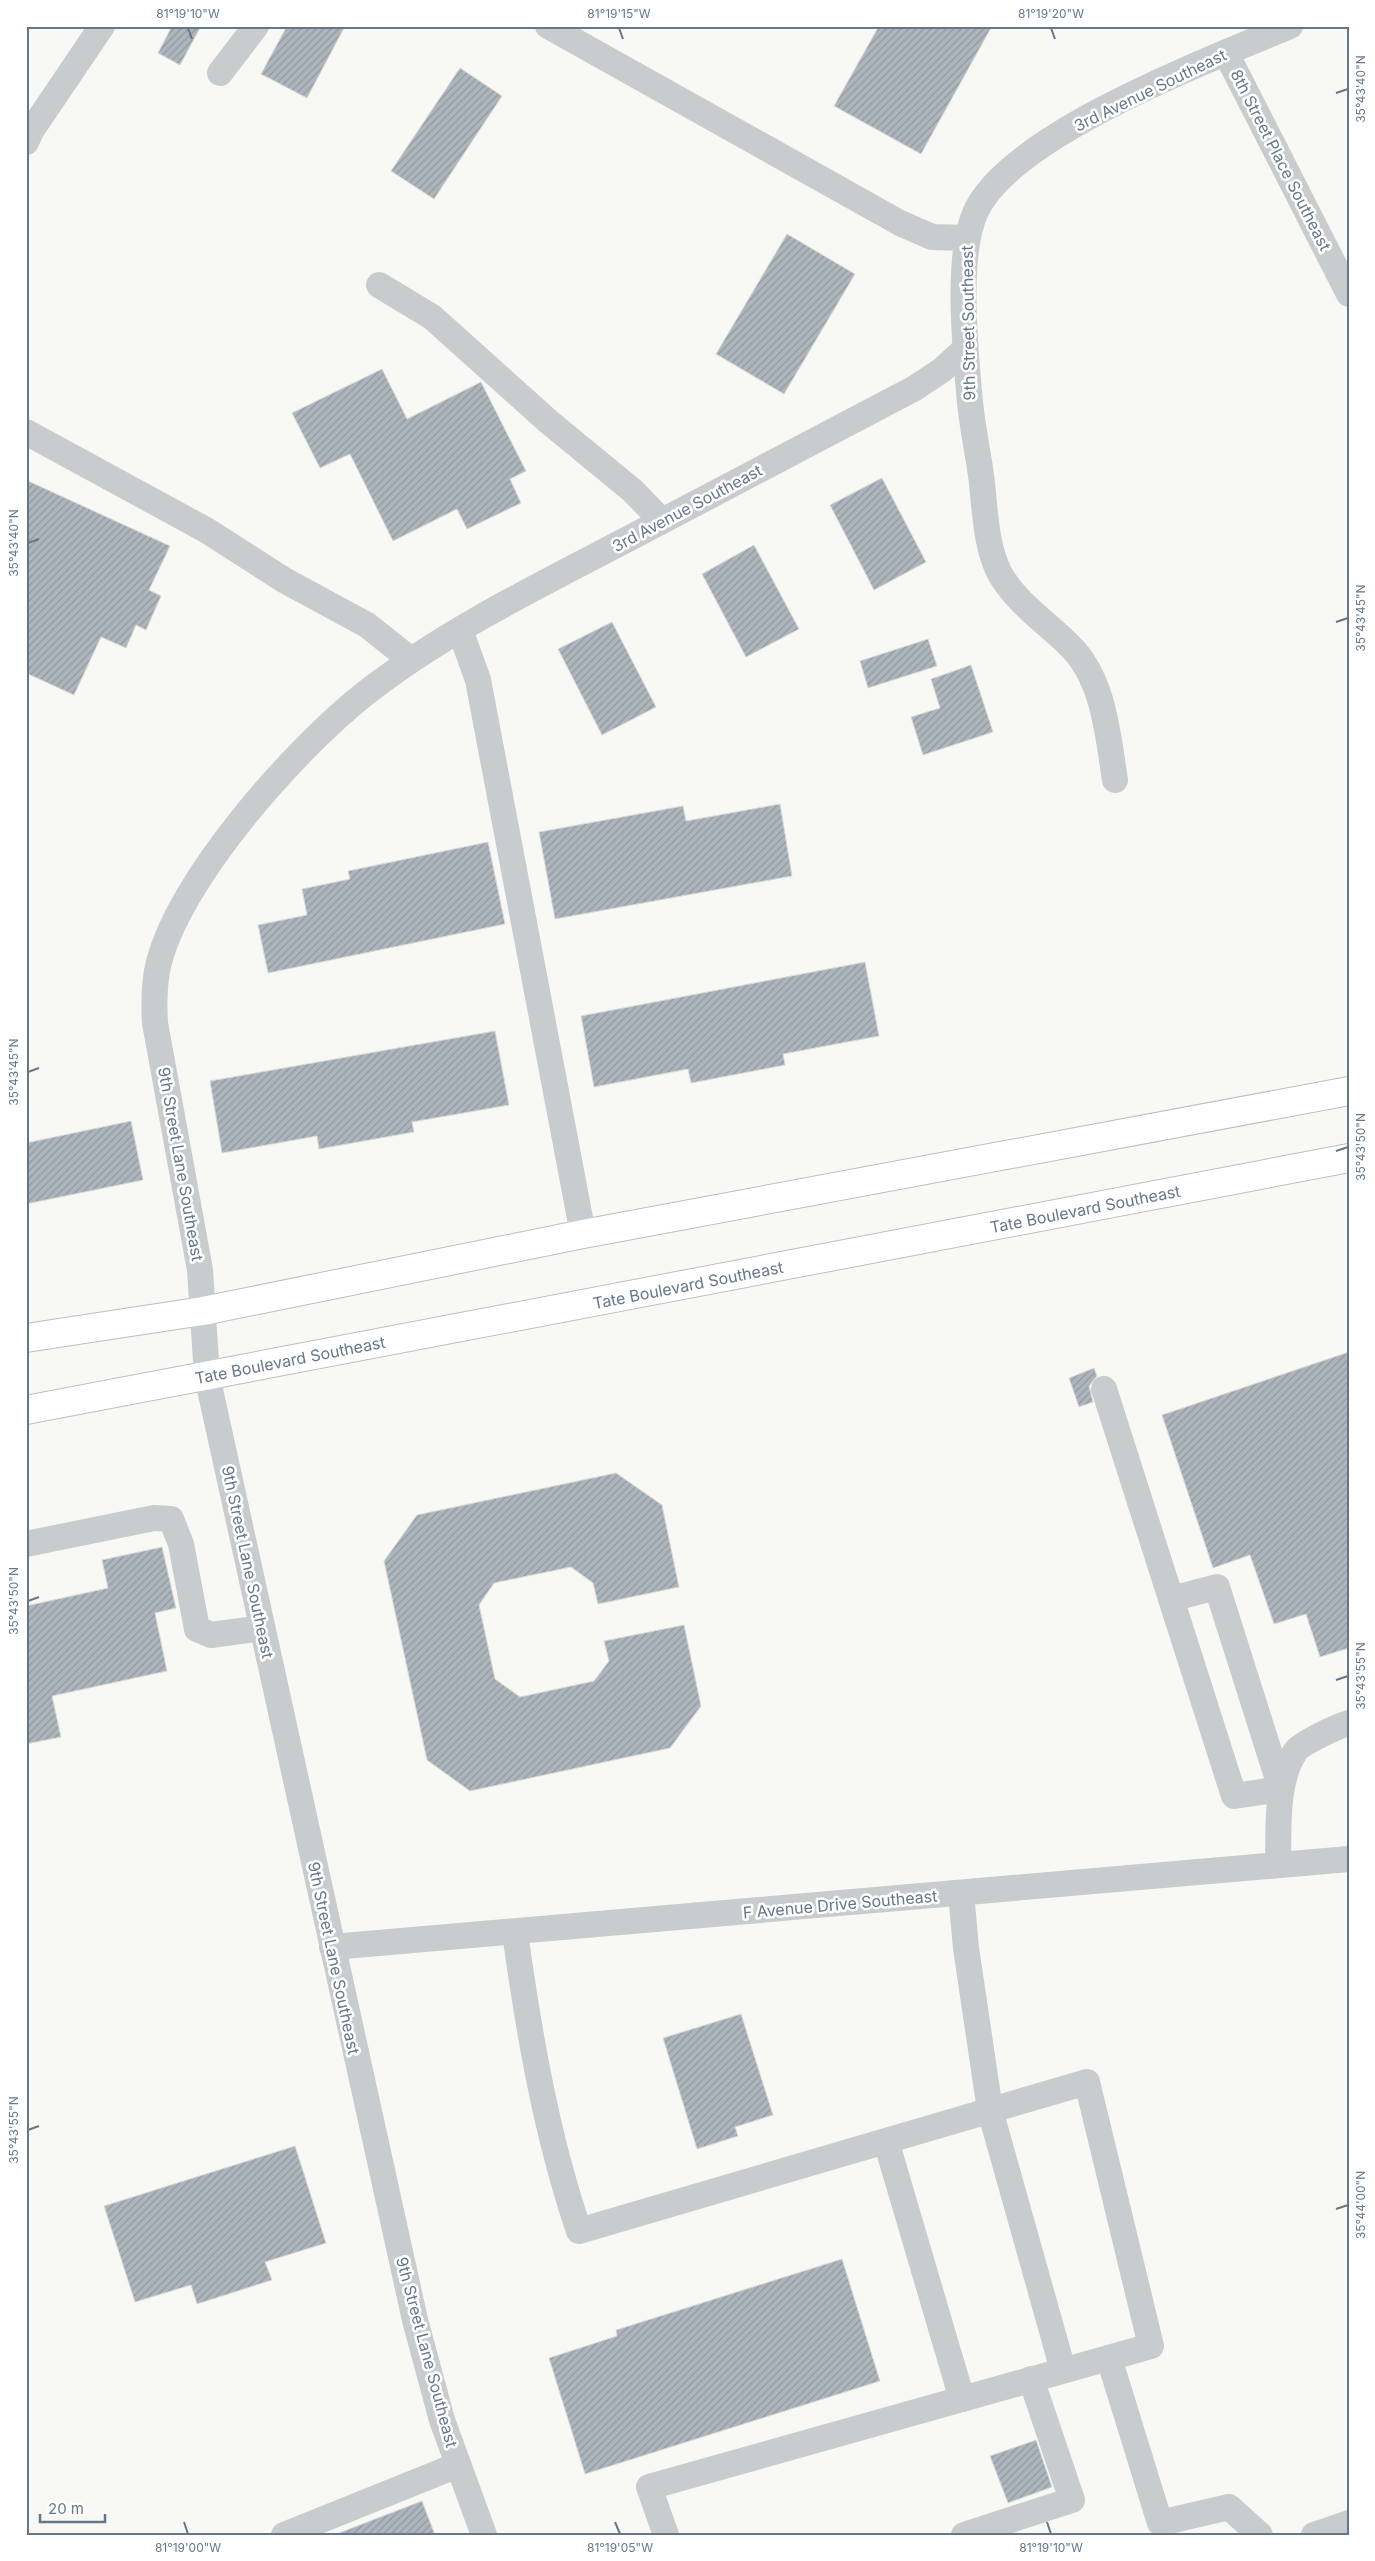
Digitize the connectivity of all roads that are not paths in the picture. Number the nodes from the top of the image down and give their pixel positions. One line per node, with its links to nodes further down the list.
1 (102, 26): 7 (street)
2 (256, 26): 6 (street)
3 (548, 26): 8 (street, 9th Street Southeast)
4 (1290, 26): 5 (street, 3rd Avenue Southeast)
5 (1226, 53): 8 (street, 3rd Avenue Southeast); 10 (street, 8th Street Place Southeast)
6 (220, 73)
7 (26, 142)
8 (967, 238): 11 (street, 9th Street Southeast)
9 (379, 285): 13 (street)
10 (1349, 294)
11 (965, 348): 13 (street, 3rd Avenue Southeast); 16 (street, 9th Street Southeast)
12 (26, 432): 15 (street)
13 (662, 522): 14 (street, 3rd Avenue Southeast)
14 (460, 630): 15 (street, 3rd Avenue Southeast); 19 (street)
15 (409, 662): 20 (street, 9th Street Lane Southeast)
16 (1114, 780)
17 (1349, 1091): 19 (main road)
18 (1349, 1158): 22 (main road, Tate Boulevard Southeast)
19 (583, 1234): 20 (main road)
20 (203, 1311): 21 (main road); 22 (street, 9th Street Lane Southeast)
21 (26, 1338)
22 (207, 1376): 24 (main road, Tate Boulevard Southeast); 27 (street, 9th Street Lane Southeast)
23 (1104, 1388): 26 (street)
24 (26, 1410)
25 (26, 1544): 27 (street)
26 (1171, 1599): 29 (street); 29 (street)
27 (262, 1628): 34 (street, 9th Street Lane Southeast)
28 (1349, 1722): 29 (street)
29 (1281, 1788): 31 (street)
30 (1349, 1859): 31 (street, F Avenue Drive Southeast)
31 (1278, 1865): 32 (street, F Avenue Drive Southeast)
32 (961, 1893): 33 (street, F Avenue Drive Southeast); 35 (street)
33 (515, 1933): 34 (street, F Avenue Drive Southeast); 36 (street)
34 (332, 1947): 41 (street, 9th Street Lane Southeast)
35 (990, 2110): 36 (street); 37 (street); 38 (street)
36 (886, 2141): 40 (street)
37 (1108, 2358): 38 (street); 47 (street)
38 (1064, 2370): 39 (street)
39 (1032, 2379): 40 (street); 46 (street)
40 (962, 2399): 45 (street)
41 (458, 2465): 43 (street); 44 (street, 9th Street Lane Southeast)
42 (1349, 2523): 48 (street)
43 (284, 2535)
44 (484, 2535)
45 (666, 2535)
46 (964, 2535)
47 (1260, 2535)
48 (1314, 2535)

